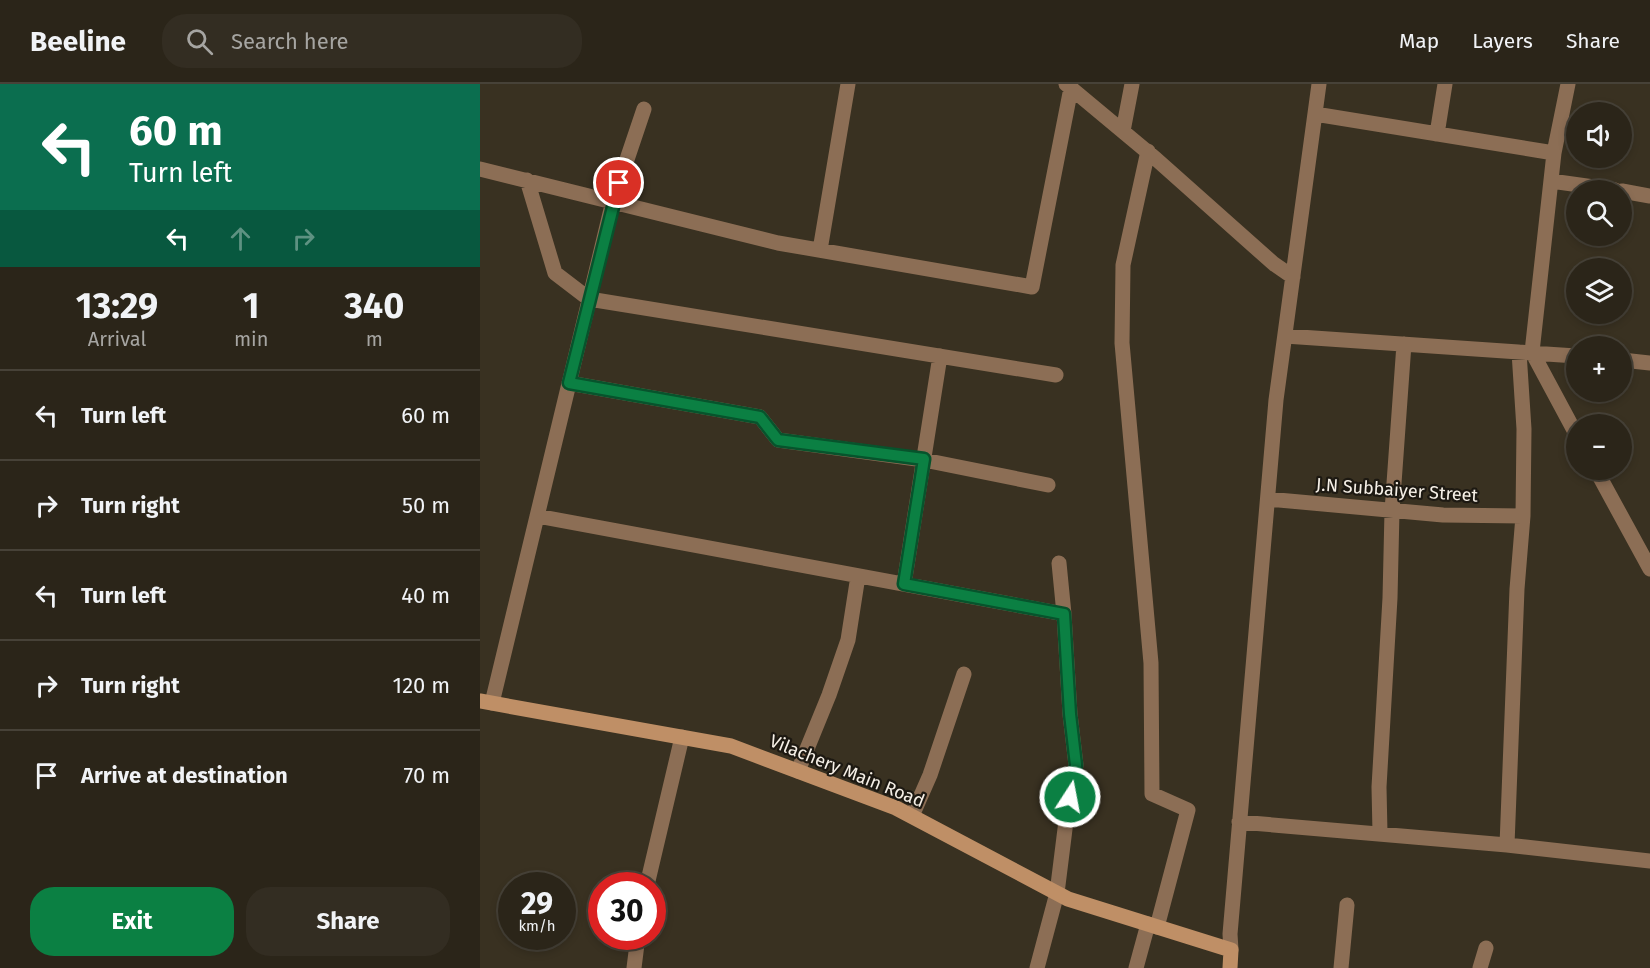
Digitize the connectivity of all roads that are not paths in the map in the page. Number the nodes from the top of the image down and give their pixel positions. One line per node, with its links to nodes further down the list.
1 (848, 84): 20 (street)
2 (1132, 84): 9 (street)
3 (1319, 84): 8 (street)
4 (1445, 84): 10 (street)
5 (1568, 84): 12 (street)
6 (1068, 86): 9 (street); 20 (street)
7 (644, 109): 19 (street)
8 (1315, 114): 10 (street); 21 (street)
9 (1123, 131): 11 (street)
10 (1437, 134): 12 (street)
11 (1148, 151): 21 (street); 57 (street)
12 (1554, 153): 15 (street)
13 (480, 169): 14 (street)
14 (527, 180): 19 (street); 22 (street)
15 (1551, 181): 16 (street); 25 (street)
16 (1566, 183)
17 (1632, 193): 18 (street)
18 (1650, 196)
19 (613, 201): 20 (street); 22 (street)
20 (820, 250)
21 (1293, 277): 23 (street)
22 (589, 299): 27 (street); 31 (street)
23 (1285, 336): 24 (street); 36 (street)
24 (1404, 344): 25 (street); 37 (street)
25 (1526, 352): 26 (street); 32 (street); 39 (street)
26 (1566, 355)
27 (940, 356): 30 (street); 33 (street)
28 (1632, 361): 29 (street)
29 (1650, 363)
30 (1056, 375)
31 (569, 383): 33 (street); 38 (street)
32 (1566, 418)
33 (924, 459): 35 (street); 43 (street)
34 (1601, 480): 41 (street)
35 (1048, 485)
36 (1268, 499): 37 (street, J.N Subbaiyer Street); 50 (street)
37 (1392, 511): 39 (street, J.N Subbaiyer Street); 51 (street)
38 (537, 516): 42 (street); 46 (street)
39 (1523, 516): 52 (street)
40 (1059, 563): 44 (street)
41 (1650, 569)
42 (858, 576): 43 (street); 48 (street)
43 (904, 584): 44 (street)
44 (1064, 614): 55 (street)
45 (964, 674): 49 (street)
46 (486, 702): 47 (main road, Vilachery Main Road)
47 (682, 737): 48 (main road, Vilachery Main Road); 54 (street)
48 (798, 771): 49 (main road, Vilachery Main Road)
49 (912, 816): 55 (main road, Vilachery Main Road)
50 (1239, 822): 51 (street); 60 (street)
51 (1380, 833): 52 (street)
52 (1507, 845): 53 (street)
53 (1650, 861)
54 (650, 872)
55 (1057, 893): 57 (main road, Vilachery Main Road); 62 (street)
56 (1347, 904): 65 (street)
57 (1153, 925): 60 (main road, Vilachery Main Road); 63 (street)
58 (1486, 948): 66 (street)
59 (636, 950): 61 (street)
60 (1231, 950): 64 (main road)
61 (634, 968)
62 (1037, 968)
63 (1136, 968)
64 (1230, 968)
65 (1341, 968)
66 (1479, 968)

